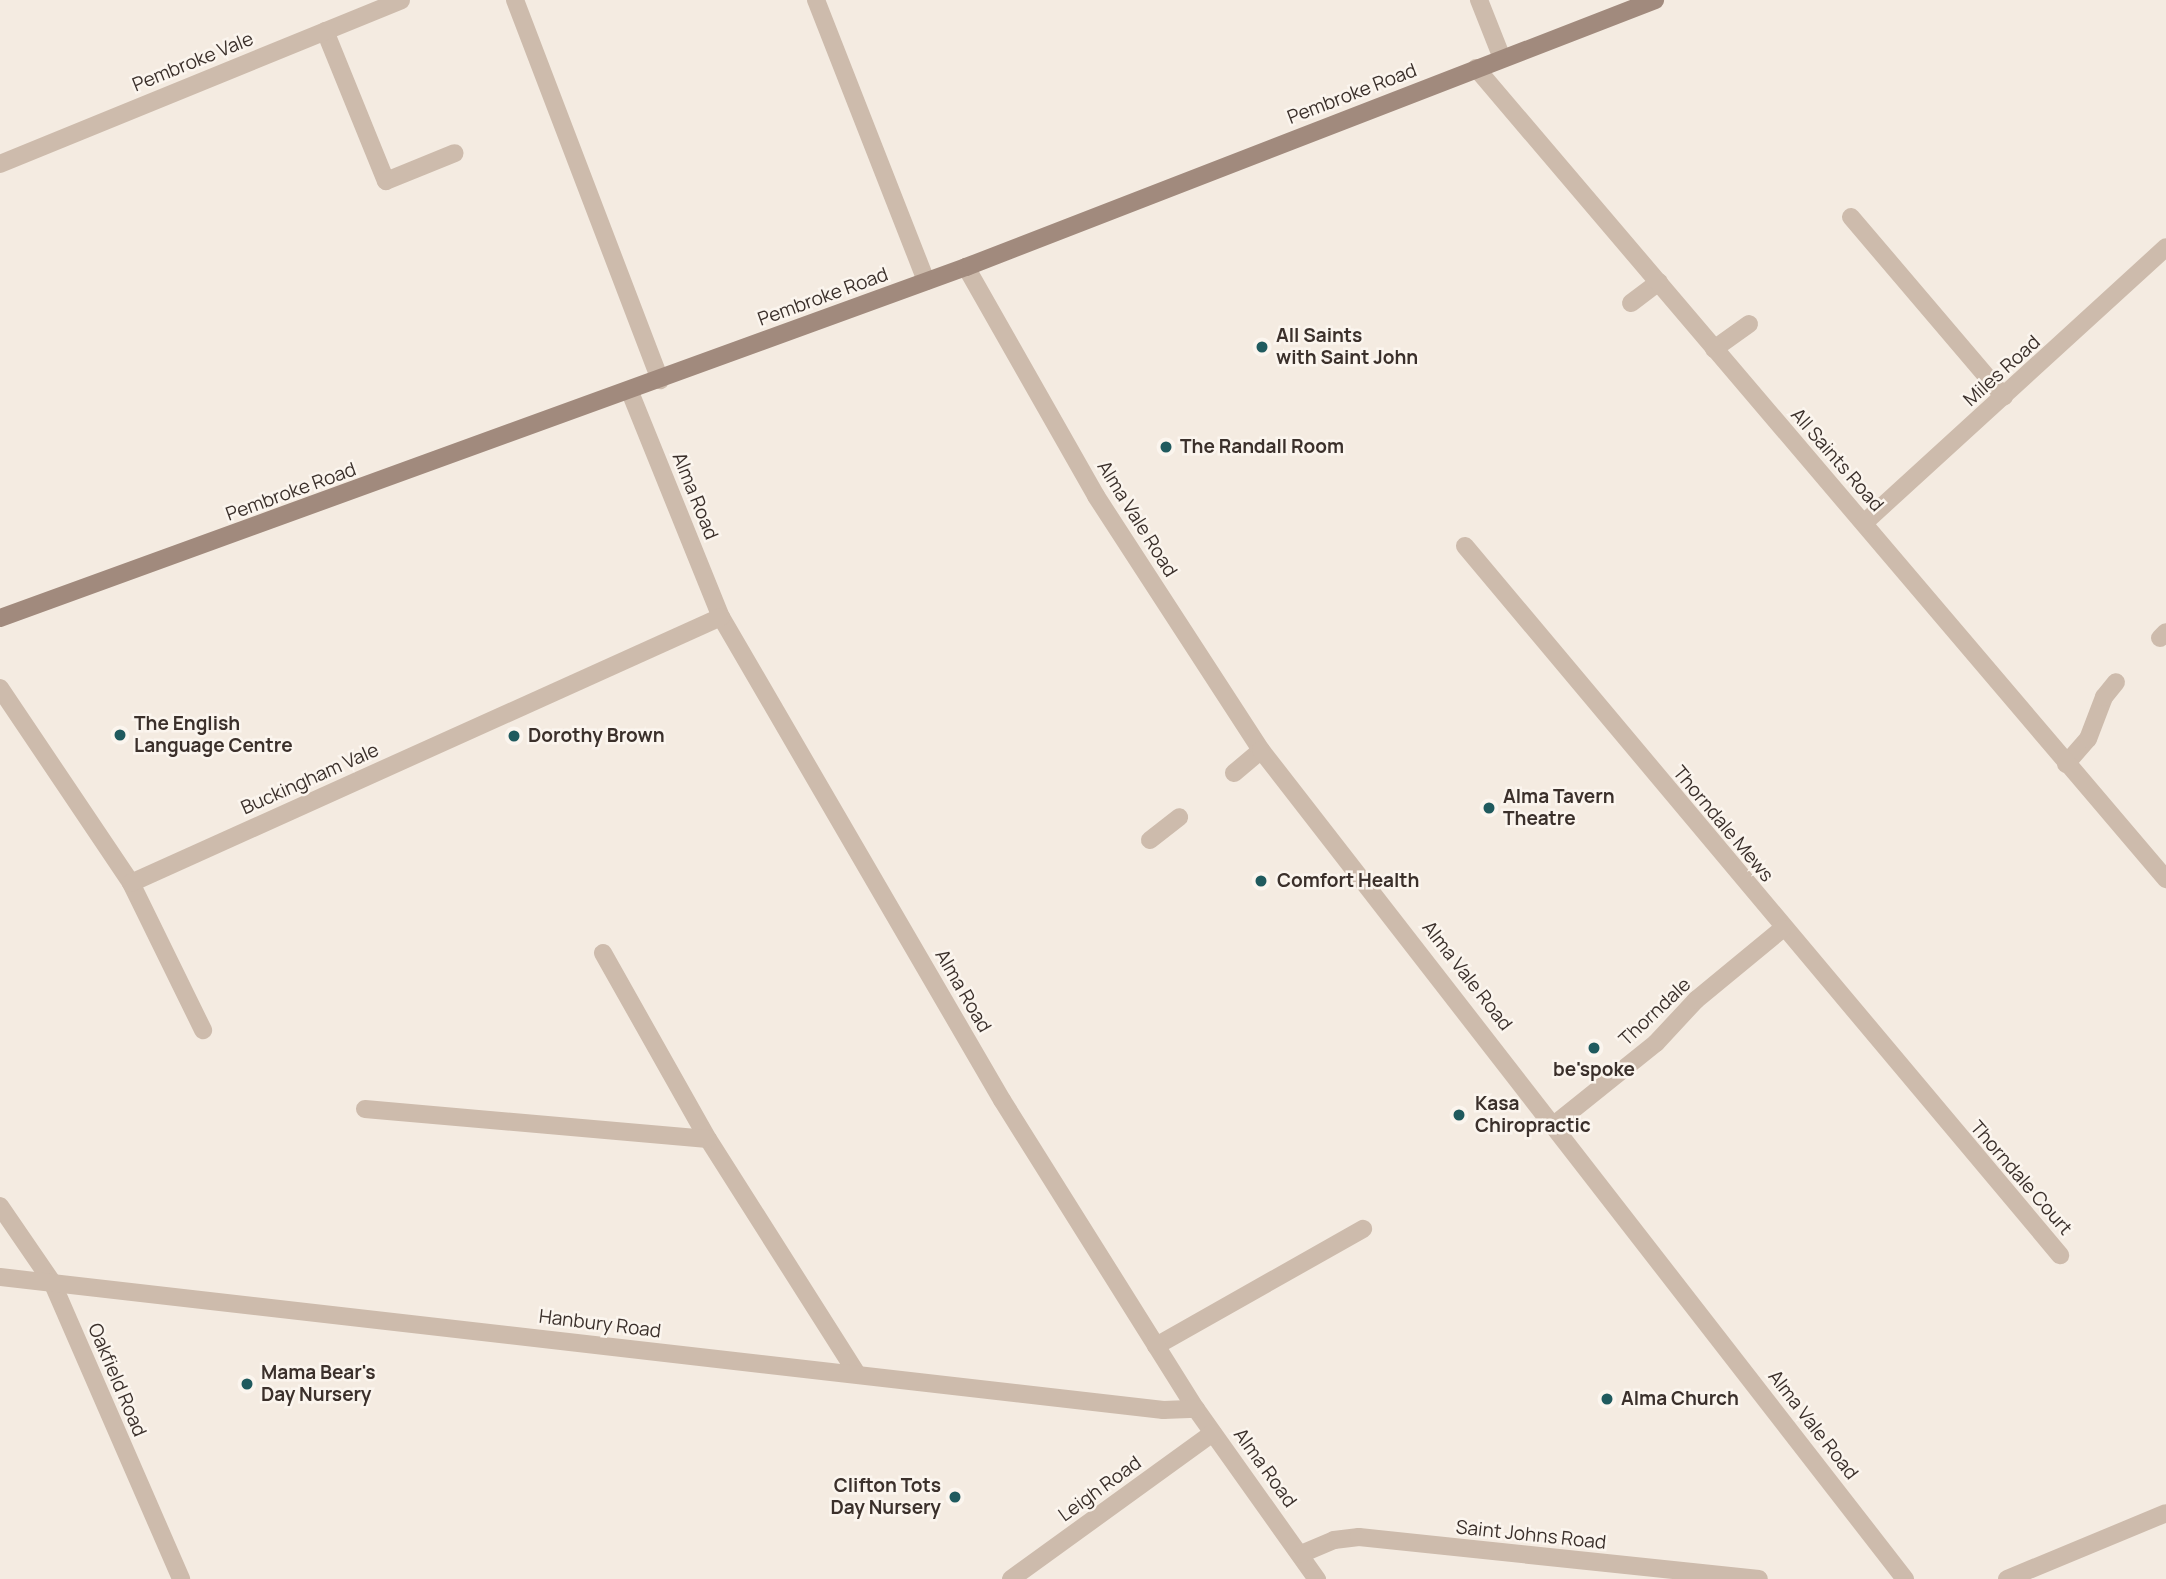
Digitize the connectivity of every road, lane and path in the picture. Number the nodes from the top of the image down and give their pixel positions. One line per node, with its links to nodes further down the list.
1 (401, 0): 6 (street, Pembroke Vale)
2 (515, 0): 19 (street)
3 (816, 0): 14 (street)
4 (1479, 0): 7 (street)
5 (1655, 0): 7 (main road, Pembroke Road)
6 (325, 31): 9 (street); 10 (street, Pembroke Vale)
7 (1502, 58): 8 (main road, Pembroke Road)
8 (1476, 68): 13 (main road, Pembroke Road); 15 (street, All Saints Road)
9 (455, 153)
10 (0, 163)
11 (1851, 217): 21 (street)
12 (2166, 247): 21 (street, Miles Road)
13 (966, 267): 14 (main road, Pembroke Road); 28 (street, Alma Vale Road)
14 (926, 281): 19 (main road, Pembroke Road)
15 (1659, 282): 16 (street); 18 (street, All Saints Road)
16 (1631, 303)
17 (1749, 324): 18 (street)
18 (1714, 349): 22 (street, All Saints Road)
19 (660, 380): 20 (main road, Pembroke Road)
20 (631, 392): 24 (street, Alma Road); 25 (main road, Pembroke Road)
21 (2004, 397): 22 (street, Miles Road)
22 (1864, 523): 29 (street, All Saints Road)
23 (1465, 546): 35 (street, Thorndale Mews)
24 (721, 617): 34 (street, Buckingham Vale); 47 (street, Alma Road)
25 (0, 618)
26 (2116, 682): 29 (street)
27 (0, 688): 34 (street)
28 (1261, 750): 30 (street); 39 (street, Alma Vale Road)
29 (2066, 764): 33 (street, All Saints Road)
30 (1234, 773)
31 (1179, 817): 32 (street)
32 (1150, 840)
33 (2166, 879)
34 (131, 883): 37 (street)
35 (1782, 929): 39 (street, Thorndale); 40 (street, Thorndale Mews)
36 (603, 953): 41 (street)
37 (203, 1030)
38 (365, 1109): 41 (street)
39 (1555, 1124): 57 (street, Alma Vale Road)
40 (1951, 1128): 44 (street, Thorndale Court)
41 (708, 1139): 48 (street)
42 (0, 1206): 46 (street, Oakfield Road)
43 (1363, 1229): 47 (street)
44 (2060, 1255)
45 (0, 1277): 46 (street, Hanbury Road)
46 (52, 1282): 48 (street, Hanbury Road); 53 (street, Oakfield Road)
47 (1156, 1346): 49 (street, Alma Road)
48 (857, 1374): 49 (street, Hanbury Road)
49 (1196, 1409): 50 (street, Alma Road)
50 (1213, 1433): 52 (street, Alma Road); 54 (street, Leigh Road)
51 (2166, 1513): 58 (street)
52 (1301, 1554): 55 (street, Alma Road); 56 (street, Saint Johns Road)
53 (181, 1579)
54 (1011, 1579)
55 (1317, 1579)
56 (1759, 1579)
57 (1905, 1579)
58 (2007, 1579)

